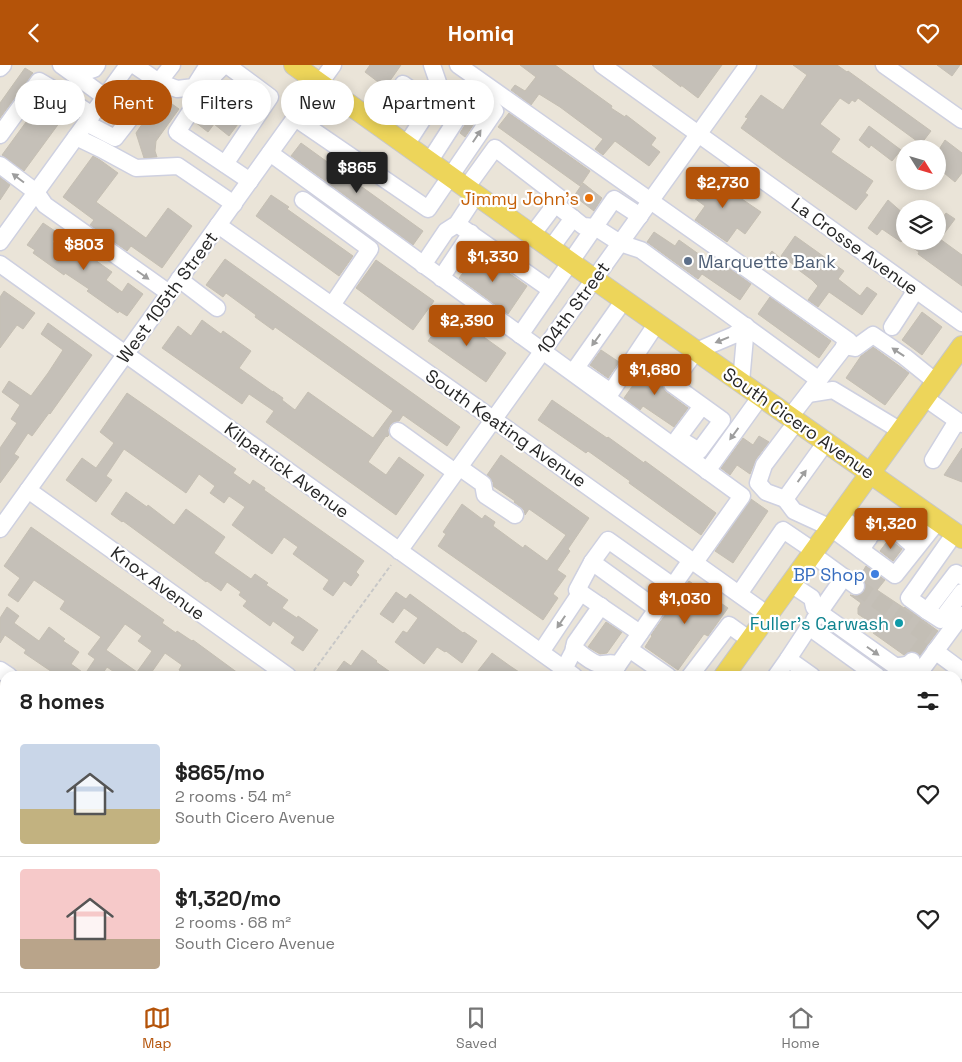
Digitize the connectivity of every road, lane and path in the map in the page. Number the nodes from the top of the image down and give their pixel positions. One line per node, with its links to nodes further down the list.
1 (3, 65): 17 (street)
2 (96, 65): 16 (street)
3 (101, 65): 24 (street)
4 (128, 65): 18 (street)
5 (134, 65): 19 (street)
6 (172, 65): 20 (street)
7 (208, 65): 25 (street)
8 (226, 65): 43 (street); 43 (street)
9 (294, 65): 21 (main road, South Cicero Avenue)
10 (333, 65): 22 (street, West 105th Street)
11 (432, 65): 23 (street)
12 (458, 65): 49 (street)
13 (602, 65): 37 (street, La Crosse Avenue)
14 (748, 65): 37 (street, 104th Street)
15 (884, 65): 30 (street)
16 (71, 66): 24 (street)
17 (0, 68)
18 (117, 80)
19 (157, 80)
20 (161, 80)
21 (315, 80)
22 (323, 80)
23 (438, 80)
24 (87, 84): 26 (street)
25 (172, 87)
26 (95, 90)
27 (354, 108): 40 (main road, South Cicero Avenue)
28 (95, 111): 29 (street)
29 (89, 119): 31 (street); 38 (street); 39 (street)
30 (962, 120)
31 (95, 123)
32 (97, 125): 33 (street)
33 (125, 125)
34 (290, 125): 41 (street, West 105th Street)
35 (305, 125): 46 (street)
36 (419, 125): 40 (street)
37 (698, 134): 49 (street, 104th Street); 68 (street, La Crosse Avenue)
38 (0, 135)
39 (76, 137): 47 (street); 50 (street)
40 (406, 145): 42 (main road, South Cicero Avenue)
41 (270, 153): 45 (street, West 105th Street); 63 (street)
42 (429, 162): 46 (main road, South Cicero Avenue); 46 (street, one-way to 42)
43 (225, 164): 45 (street)
44 (0, 165): 47 (street, one-way to 44)
45 (250, 181): 50 (street, West 105th Street)
46 (464, 186): 51 (street); 56 (street); 57 (main road, South Cicero Avenue)
47 (36, 192): 58 (street); 69 (street, one-way to 69)
48 (303, 200): 71 (street)
49 (650, 201): 52 (street, 104th Street); 78 (street)
50 (234, 204): 54 (street, West 105th Street)
51 (555, 205): 53 (street); 57 (street)
52 (640, 216): 55 (street); 59 (street, 104th Street)
53 (573, 218): 55 (street); 60 (street)
54 (218, 225): 65 (street, West 105th Street); 71 (street, South Keating Avenue)
55 (595, 227): 59 (street); 61 (street)
56 (464, 228): 63 (street); 64 (street); 67 (street)
57 (532, 235): 60 (main road, South Cicero Avenue)
58 (0, 242)
59 (620, 243): 66 (street, 104th Street); 75 (street)
60 (551, 248): 61 (main road, South Cicero Avenue)
61 (571, 263): 66 (main road, South Cicero Avenue); 67 (street)
62 (0, 264): 82 (street, Kilpatrick Avenue)
63 (423, 265): 64 (street)
64 (441, 278): 77 (street)
65 (179, 279): 69 (street, West 105th Street); 72 (street)
66 (594, 279): 70 (main road, South Cicero Avenue); 80 (street, 104th Street)
67 (551, 290): 77 (street)
68 (916, 290): 74 (street, La Crosse Avenue); 76 (street)
69 (169, 293): 82 (street, West 105th Street)
70 (624, 301): 73 (main road, South Cicero Avenue); 73 (street, one-way to 73)
71 (332, 305): 89 (street, South Keating Avenue)
72 (217, 308)
73 (657, 323): 81 (main road, South Cicero Avenue)
74 (962, 323)
75 (746, 327): 81 (street, one-way to 81); 83 (street); 84 (street)
76 (892, 327)
77 (520, 335): 80 (street)
78 (844, 346): 83 (street); 85 (street, one-way to 78)
79 (962, 346): 85 (main road)
80 (542, 351): 89 (street, 104th Street); 94 (street)
81 (696, 351): 84 (main road, South Cicero Avenue); 88 (street)
82 (125, 354): 100 (street, West 105th Street); 110 (street, Kilpatrick Avenue)
83 (819, 380): 86 (street)
84 (741, 382): 87 (main road, South Cicero Avenue)
85 (930, 390): 91 (street); 93 (main road)
86 (808, 393): 90 (street); 93 (street)
87 (761, 397): 90 (main road, South Cicero Avenue); 98 (street, one-way to 98)
88 (702, 406): 94 (street); 94 (street)
89 (494, 419): 97 (street, 104th Street); 112 (street, South Keating Avenue)
90 (793, 419): 95 (main road, South Cicero Avenue); 101 (street)
91 (960, 423): 96 (street)
92 (398, 431): 97 (street)
93 (901, 431): 99 (main road)
94 (675, 442): 98 (street)
95 (826, 442): 99 (main road, South Cicero Avenue); 101 (street, one-way to 95)
96 (932, 460)
97 (457, 470): 102 (street); 110 (street, 104th Street)
98 (707, 471): 112 (street)
99 (870, 473): 103 (main road, South Cicero Avenue); 104 (main road)
100 (28, 490): 105 (street, West 105th Street); 133 (street, Knox Avenue)
101 (785, 499): 104 (street)
102 (515, 515)
103 (938, 521): 106 (main road, South Cicero Avenue); 108 (street)
104 (835, 522): 107 (street); 109 (main road)
105 (0, 529)
106 (959, 535): 111 (street)
107 (865, 544): 108 (street); 108 (street)
108 (916, 548)
109 (813, 553): 115 (main road); 118 (street); 121 (street)
110 (395, 558): 130 (street, Kilpatrick Avenue); 134 (path)
111 (936, 560): 114 (street); 114 (street)
112 (693, 561): 116 (street); 118 (street, South Keating Avenue)
113 (592, 562): 116 (street); 117 (street); 120 (street)
114 (960, 579)
115 (791, 583): 121 (street); 122 (main road)
116 (673, 586): 120 (street)
117 (581, 592): 119 (street); 130 (street, one-way to 130)
118 (739, 594): 122 (street, South Keating Avenue)
119 (601, 606): 125 (street); 127 (street)
120 (657, 609): 125 (street)
121 (819, 612): 124 (street); 132 (street, one-way to 132)
122 (768, 615): 126 (main road)
123 (962, 615): 129 (street)
124 (809, 627): 131 (street); 143 (street)
125 (640, 633): 128 (street)
126 (750, 641): 139 (street); 140 (main road)
127 (574, 648): 136 (street); 137 (street)
128 (629, 649): 137 (street); 138 (street)
129 (935, 651): 132 (street); 144 (street)
130 (541, 652): 135 (street, Kilpatrick Avenue)
131 (788, 659): 141 (street); 142 (street)
132 (915, 668)
133 (281, 671)
134 (314, 671)
135 (566, 671)
136 (569, 671)
137 (617, 671)
138 (661, 671)
139 (694, 671)
140 (733, 671)
141 (780, 671)
142 (805, 671)
143 (870, 671)
144 (962, 671)

